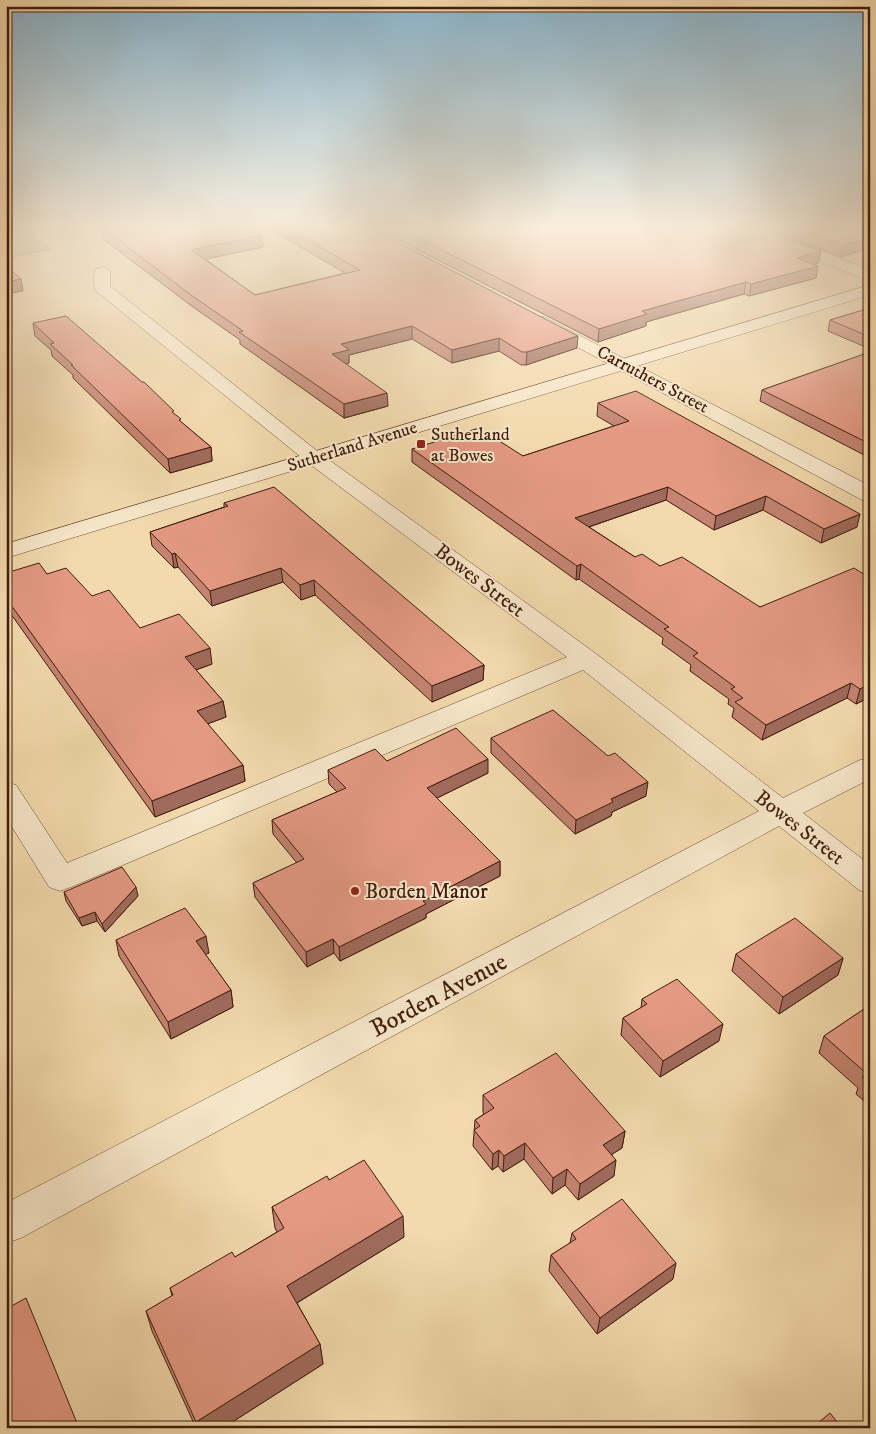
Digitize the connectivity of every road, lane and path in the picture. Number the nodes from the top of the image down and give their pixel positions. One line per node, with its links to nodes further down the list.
1 (112, 296): 5 (street, Bowes Street)
2 (850, 296): 4 (street, Sutherland Avenue)
3 (528, 314): 4 (street, Carruthers Street)
4 (625, 364): 5 (street, Sutherland Avenue); 6 (street, Carruthers Street)
5 (314, 458): 7 (street, Sutherland Avenue); 8 (street, Bowes Street)
6 (870, 495)
7 (6, 550)
8 (586, 659): 10 (street); 11 (street, Bowes Street)
9 (870, 767): 11 (street, Borden Avenue)
10 (6, 792)
11 (781, 812): 12 (street, Bowes Street); 13 (street, Borden Avenue)
12 (870, 882)
13 (6, 1224)

